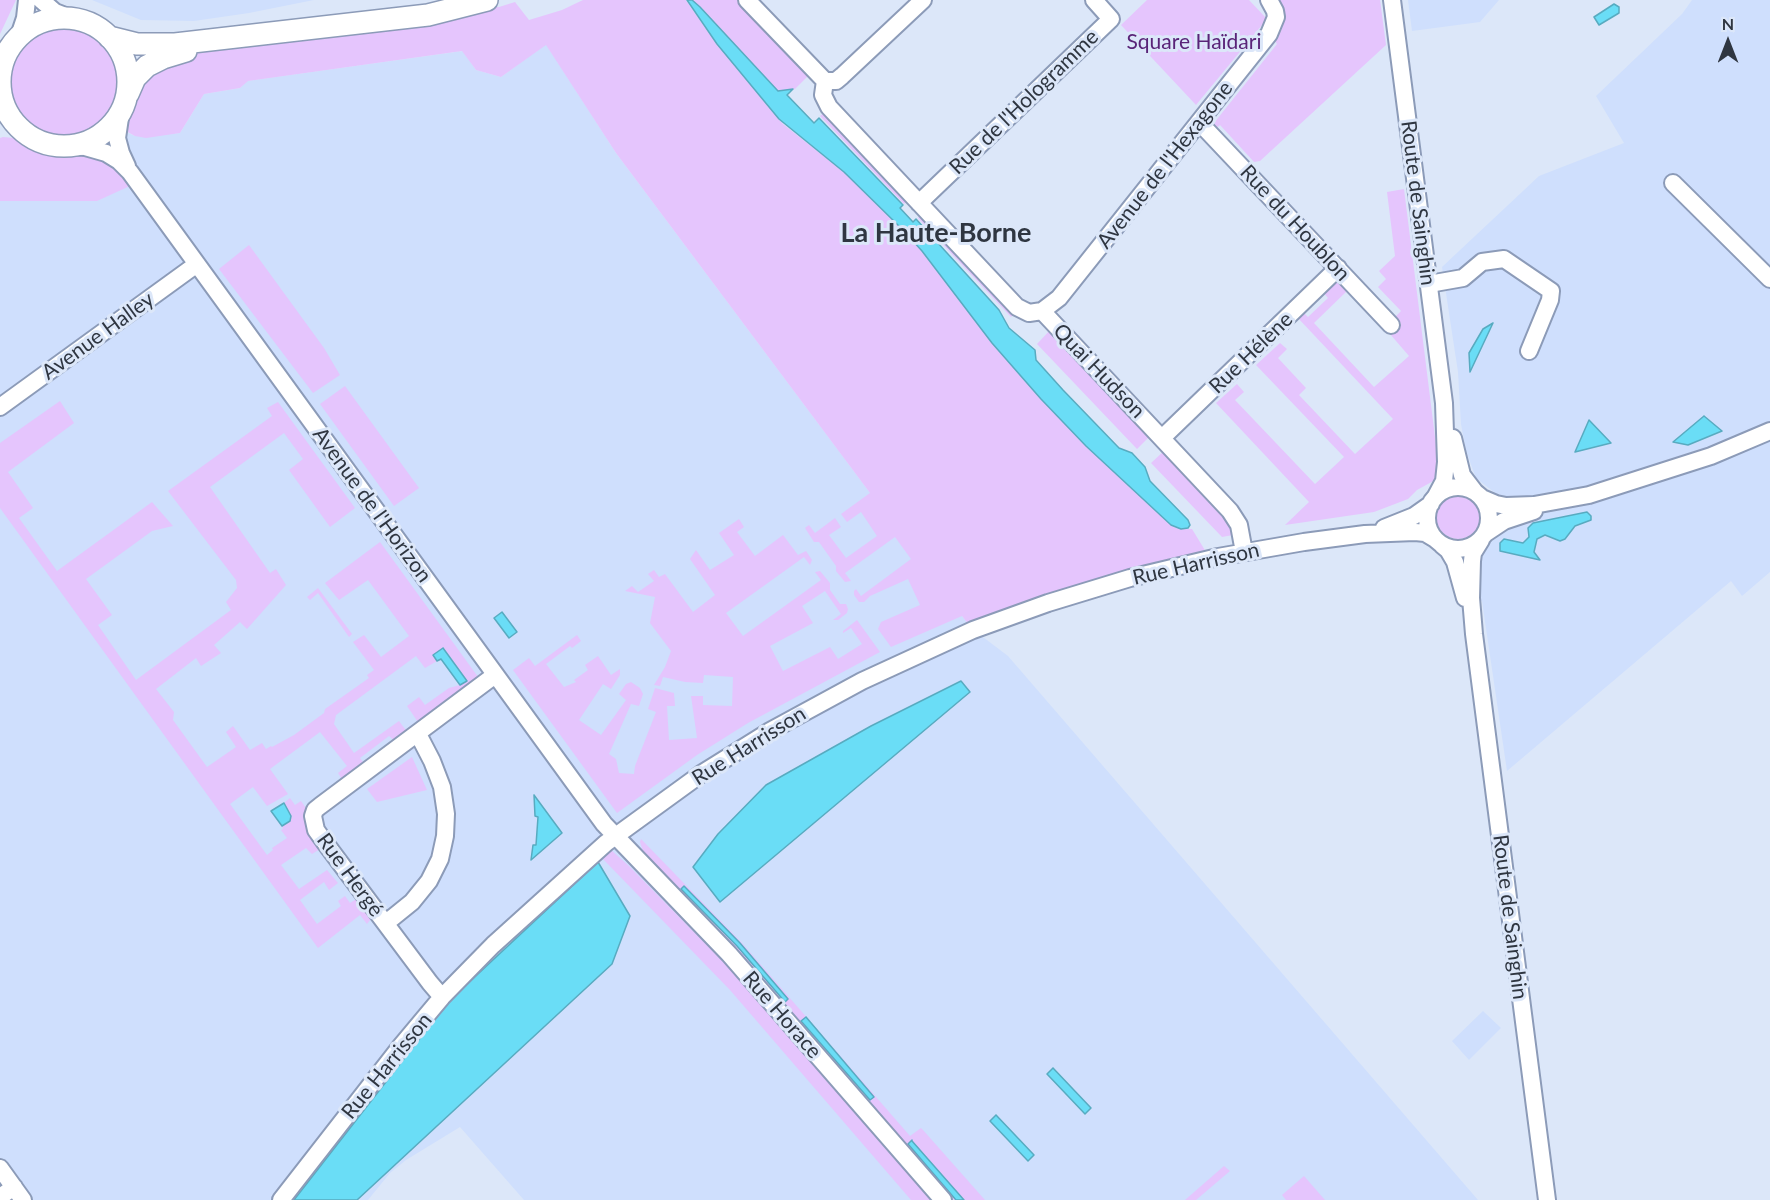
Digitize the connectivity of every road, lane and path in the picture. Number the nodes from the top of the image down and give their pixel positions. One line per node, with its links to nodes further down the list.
1 (27, 0): 14 (street)
2 (40, 0): 10 (street)
3 (455, 0): 11 (main road)
4 (487, 0): 11 (main road)
5 (747, 0): 16 (street)
6 (923, 0): 16 (street)
7 (1094, 0): 24 (street, Rue de l'Hologramme)
8 (1392, 0): 28 (street, Route de Sainghin)
9 (1272, 5): 18 (street, Avenue de l'Hexagone)
10 (73, 19): 13 (main road); 14 (main road)
11 (382, 19): 12 (main road)
12 (252, 36): 13 (main road); 17 (main road)
13 (109, 37): 17 (main road)
14 (18, 39): 15 (main road)
15 (0, 76): 20 (main road)
16 (825, 81): 24 (street, Quai Hudson)
17 (124, 104): 21 (main road); 22 (street, Avenue de l'Horizon)
18 (1199, 122): 26 (street, Rue du Houblon); 29 (street, Avenue de l'Hexagone)
19 (0, 132): 20 (main road)
20 (27, 134): 21 (main road)
21 (69, 146): 22 (street, Avenue de l'Horizon)
22 (130, 172): 25 (street, Avenue de l'Horizon)
23 (1673, 183): 27 (street)
24 (919, 203): 29 (street, Quai Hudson)
25 (197, 264): 33 (street, Avenue Halley); 44 (street, Avenue de l'Horizon)
26 (1338, 268): 30 (street, Rue du Houblon); 35 (street, Rue Hélène)
27 (1770, 279)
28 (1429, 284): 31 (street); 32 (street, Route de Sainghin)
29 (1042, 311): 35 (street, Quai Hudson)
30 (1391, 325)
31 (1529, 351)
32 (1444, 406): 36 (street, Route de Sainghin); 37 (street, Route de Sainghin)
33 (0, 407)
34 (1770, 431): 38 (street)
35 (1163, 437): 42 (street, Quai Hudson)
36 (1478, 495): 37 (street); 38 (street); 40 (street)
37 (1433, 500): 39 (street, Rue Harrisson); 41 (street)
38 (1565, 500): 40 (street)
39 (1365, 534): 41 (street, Rue Harrisson); 42 (street, Rue Harrisson)
40 (1483, 537): 41 (street); 43 (street, Route de Sainghin)
41 (1438, 542): 43 (street, Route de Sainghin)
42 (1244, 552): 46 (street, Rue Harrisson)
43 (1474, 634): 54 (street, Route de Sainghin)
44 (495, 675): 45 (street, Rue Hergé); 46 (street, Avenue de l'Horizon)
45 (418, 734): 47 (street, Rue Hergé); 47 (street, Rue Hergé)
46 (615, 836): 48 (street, Rue Harrisson); 53 (street, Rue Horace)
47 (386, 923): 48 (street, Rue Hergé)
48 (442, 997): 52 (street, Rue Harrisson)
49 (0, 1168): 50 (street)
50 (19, 1194): 51 (street)
51 (0, 1197)
52 (281, 1200)
53 (943, 1200)
54 (1546, 1200)

